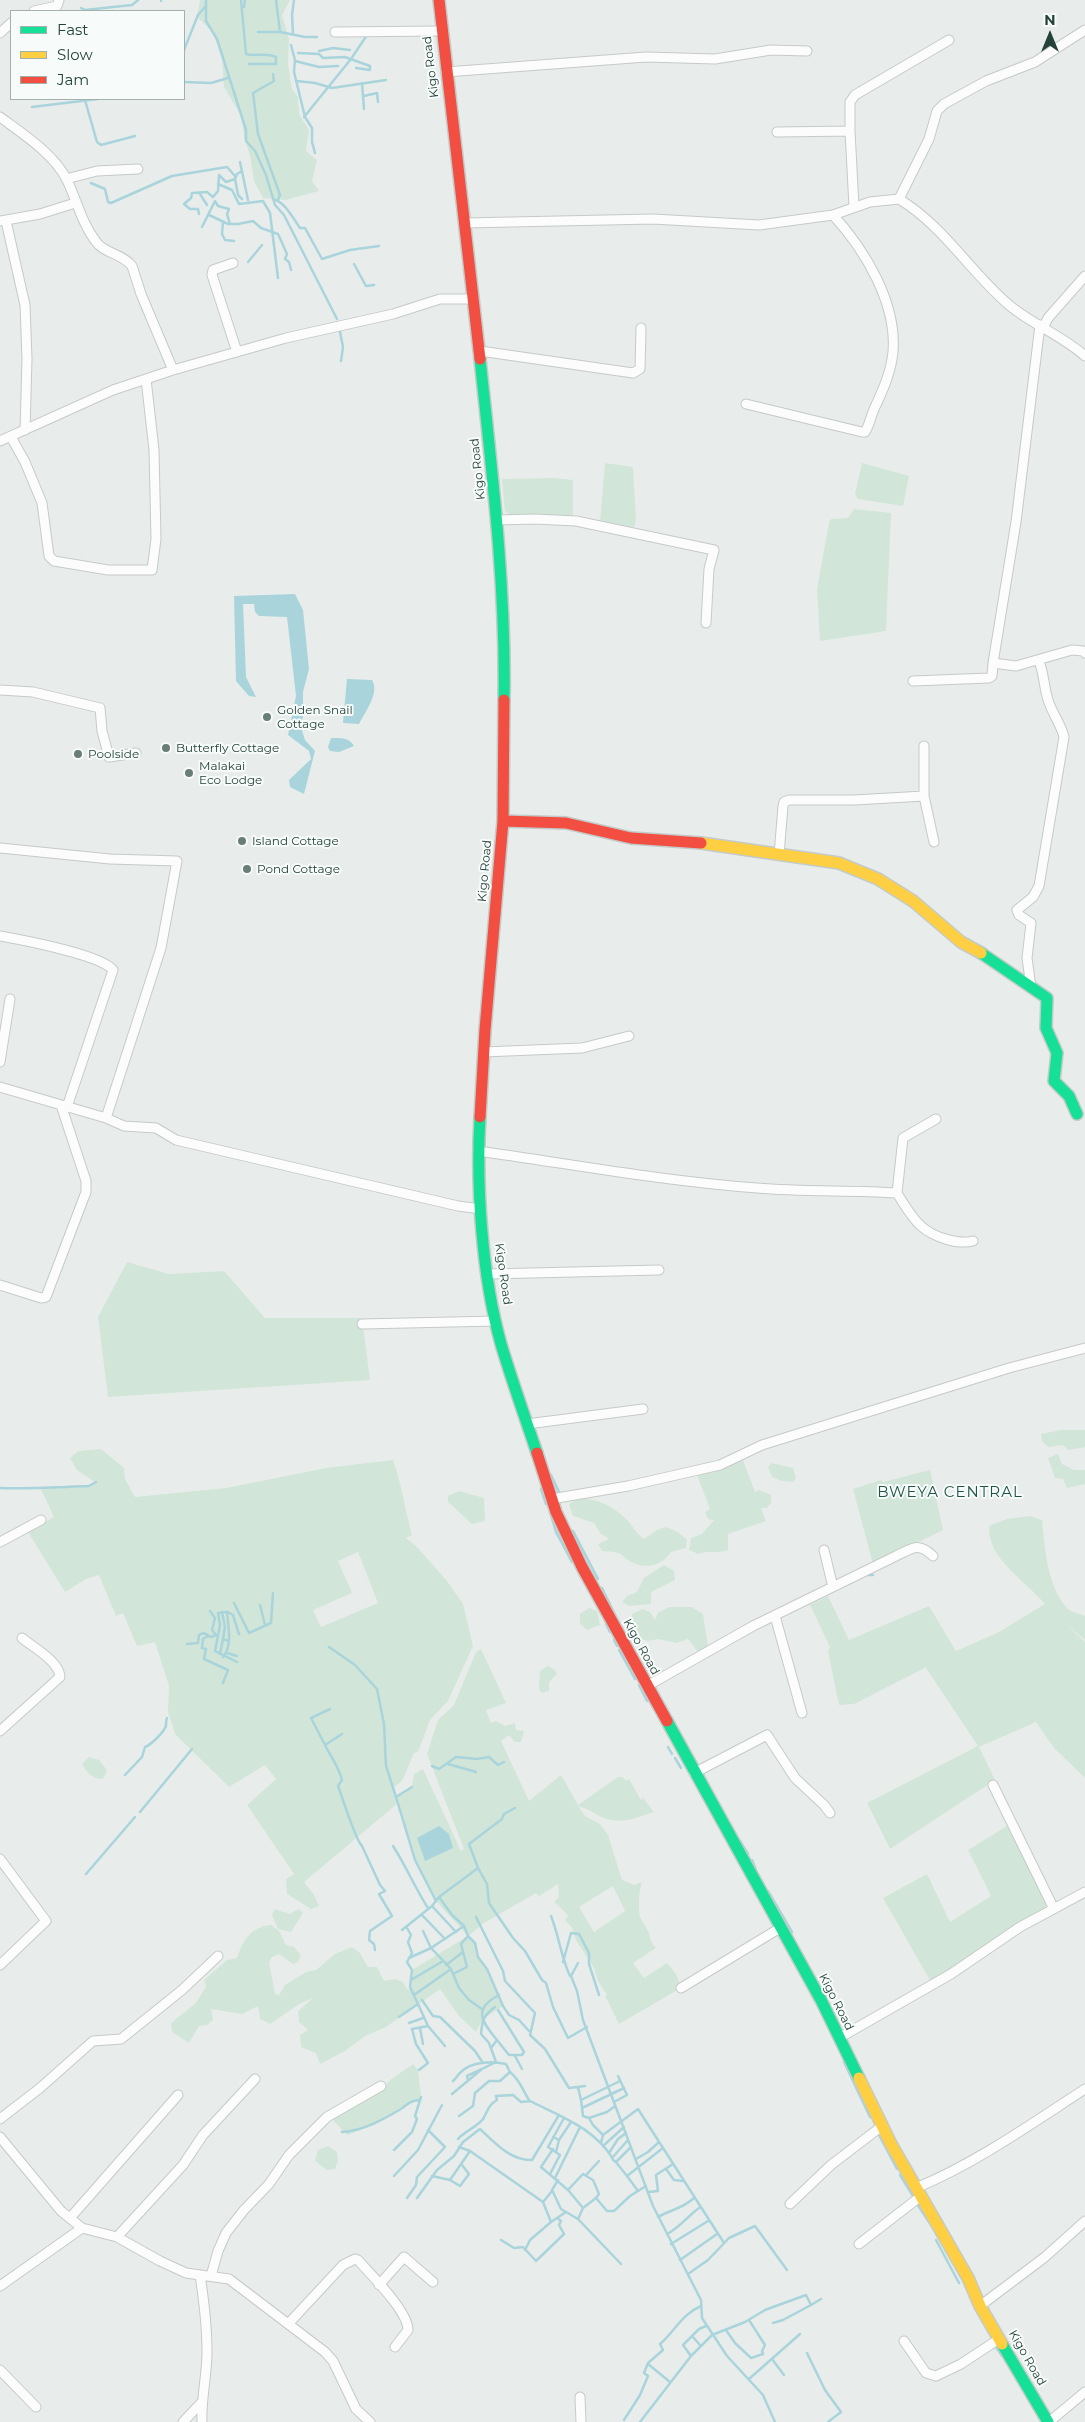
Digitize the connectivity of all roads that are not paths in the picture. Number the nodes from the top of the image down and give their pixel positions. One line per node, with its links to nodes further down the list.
1 (60, 0): 3 (street)
2 (439, 0): 7 (street, Kigo Road)
3 (39, 10)
4 (10, 24): 8 (street)
5 (1085, 30): 17 (street)
6 (335, 32): 7 (street)
7 (441, 32): 11 (street, Kigo Road)
8 (0, 33)
9 (950, 40): 13 (street)
10 (807, 51): 11 (street)
11 (446, 72): 22 (street, Kigo Road)
12 (0, 117): 16 (street)
13 (850, 131): 14 (street); 19 (street)
14 (777, 132)
15 (138, 169): 16 (street)
16 (66, 179): 18 (street)
17 (899, 199): 19 (street); 26 (street)
18 (76, 204): 21 (street); 31 (street)
19 (854, 208): 20 (street)
20 (833, 215): 22 (street); 33 (street)
21 (3, 221): 34 (street)
22 (466, 223): 25 (street, Kigo Road)
23 (233, 263): 29 (street)
24 (1085, 276): 26 (street)
25 (474, 299): 28 (street, Kigo Road); 29 (street)
26 (1042, 325): 30 (street); 41 (street)
27 (641, 328): 28 (street)
28 (480, 351): 37 (street, Kigo Road)
29 (237, 352): 31 (street)
30 (1085, 356)
31 (173, 370): 32 (street)
32 (146, 379): 34 (street); 35 (street)
33 (746, 404)
34 (25, 430): 35 (street)
35 (11, 437): 36 (street)
36 (0, 441)
37 (498, 520): 38 (street); 47 (street, Kigo Road)
38 (706, 623)
39 (1085, 653): 40 (street)
40 (1039, 661): 41 (street); 52 (street)
41 (993, 663): 42 (street)
42 (913, 681)
43 (0, 690): 45 (street)
44 (924, 746): 46 (street)
45 (136, 753)
46 (924, 796): 48 (street); 50 (street)
47 (503, 821): 50 (street); 55 (street, Kigo Road)
48 (934, 842)
49 (0, 848): 60 (street)
50 (779, 855): 52 (street)
51 (0, 936): 58 (street)
52 (1031, 987): 59 (street)
53 (10, 999): 56 (street)
54 (630, 1036): 55 (street)
55 (484, 1052): 62 (street, Kigo Road)
56 (0, 1062)
57 (0, 1087): 58 (street)
58 (64, 1106): 60 (street); 68 (street)
59 (1077, 1114)
60 (106, 1118): 64 (street)
61 (936, 1119): 63 (street)
62 (478, 1150): 63 (street); 64 (street, Kigo Road)
63 (897, 1193): 65 (street)
64 (481, 1209): 67 (street, Kigo Road)
65 (973, 1241)
66 (659, 1270): 67 (street)
67 (488, 1274): 69 (street, Kigo Road)
68 (0, 1286)
69 (496, 1321): 70 (street); 73 (street, Kigo Road)
70 (362, 1324)
71 (1085, 1348): 74 (street)
72 (643, 1409): 73 (street)
73 (527, 1424): 74 (street, Kigo Road)
74 (551, 1499): 82 (street, Kigo Road)
75 (41, 1520): 76 (street)
76 (0, 1542)
77 (824, 1550): 79 (street)
78 (934, 1556): 79 (street)
79 (833, 1587): 80 (street)
80 (775, 1616): 82 (street); 83 (street)
81 (22, 1638): 84 (street)
82 (646, 1686): 85 (street, Kigo Road)
83 (802, 1713)
84 (0, 1731)
85 (694, 1773): 87 (street); 91 (street, Kigo Road)
86 (993, 1785): 90 (street)
87 (830, 1813)
88 (0, 1859): 93 (street)
89 (1085, 1892): 90 (street)
90 (1054, 1909): 95 (street)
91 (780, 1928): 94 (street); 95 (street, Kigo Road)
92 (218, 1956): 100 (street)
93 (0, 1965)
94 (681, 1988)
95 (839, 2038): 101 (street, Kigo Road)
96 (254, 2079): 108 (street)
97 (381, 2086): 111 (street)
98 (1085, 2089): 103 (street)
99 (178, 2095): 105 (street)
100 (0, 2119)
101 (882, 2126): 103 (street, Kigo Road); 104 (street)
102 (0, 2137): 105 (street)
103 (919, 2192): 109 (street); 115 (street, Kigo Road)
104 (790, 2204)
105 (70, 2218): 107 (street)
106 (1085, 2221): 115 (street)
107 (82, 2228): 108 (street); 114 (street)
108 (117, 2237): 110 (street)
109 (859, 2244)
110 (200, 2275): 111 (street); 123 (street)
111 (211, 2276): 116 (street)
112 (433, 2282): 113 (street)
113 (379, 2285): 116 (street); 119 (street)
114 (0, 2286)
115 (980, 2306): 117 (street, Kigo Road)
116 (289, 2323): 127 (street)
117 (999, 2338): 118 (street); 129 (street, Kigo Road)
118 (904, 2341)
119 (395, 2347)
120 (0, 2370): 124 (street)
121 (1085, 2392): 129 (street)
122 (580, 2397): 128 (street)
123 (201, 2403): 125 (street); 126 (street)
124 (36, 2407)
125 (184, 2422)
126 (202, 2422)
127 (370, 2422)
128 (581, 2422)
129 (1049, 2422)

